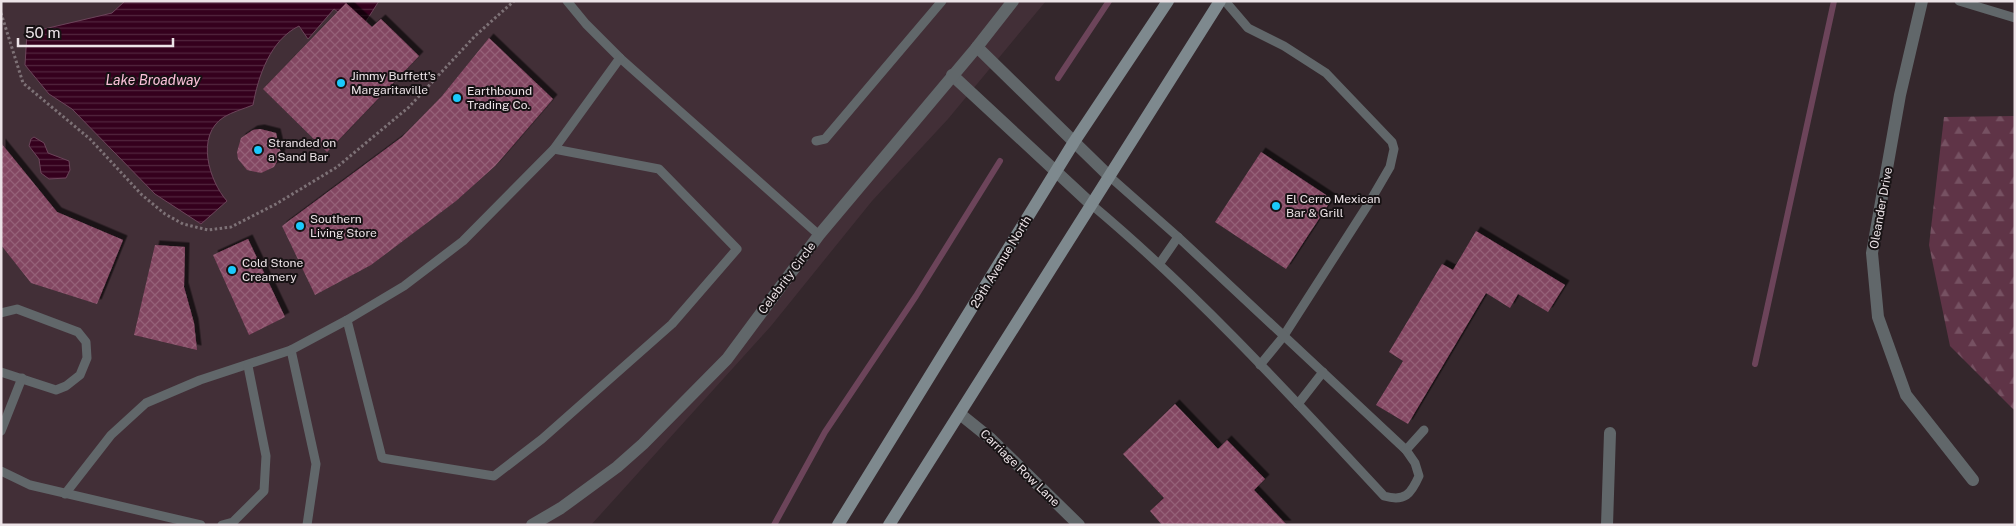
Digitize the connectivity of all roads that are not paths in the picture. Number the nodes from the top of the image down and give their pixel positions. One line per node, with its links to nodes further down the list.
1 (567, 1): 11 (lane)
2 (942, 1): 13 (lane)
3 (1013, 1): 10 (street, Celebrity Circle)
4 (1168, 1): 14 (main road, 29th Avenue North)
5 (1220, 1): 17 (main road)
6 (1225, 1): 24 (lane)
7 (1922, 1): 38 (street, Oleander Drive)
8 (1959, 1): 9 (lane)
9 (2015, 18)
10 (977, 47): 12 (street, Celebrity Circle); 14 (street)
11 (620, 58): 15 (lane); 19 (lane)
12 (952, 75): 16 (street); 19 (street, Celebrity Circle)
13 (816, 141)
14 (1074, 142): 16 (main road, 29th Avenue North); 17 (street)
15 (554, 149): 23 (lane); 23 (lane)
16 (1056, 171): 18 (street); 44 (main road, 29th Avenue North)
17 (1109, 176): 18 (main road); 20 (lane)
18 (1092, 205): 21 (lane); 32 (main road)
19 (819, 235): 43 (street, Celebrity Circle)
20 (1178, 237): 21 (lane); 24 (lane)
21 (1160, 263): 26 (lane)
22 (1, 313): 30 (lane)
23 (347, 320): 25 (lane)
24 (1283, 337): 26 (lane); 29 (lane)
25 (291, 350): 27 (lane); 42 (lane)
26 (1260, 365): 31 (lane)
27 (248, 366): 39 (lane); 41 (lane)
28 (1, 372): 30 (lane)
29 (1323, 372): 31 (lane); 36 (lane)
30 (22, 378): 34 (lane)
31 (1298, 404): 36 (lane)
32 (960, 414): 45 (main road); 46 (street, Carriage Row Lane)
33 (1424, 430): 36 (lane)
34 (1, 431)
35 (1610, 433): 47 (street)
36 (1406, 450)
37 (1, 471): 39 (lane)
38 (1973, 480)
39 (65, 494): 40 (lane)
40 (201, 525)
41 (222, 525)
42 (307, 525)
43 (532, 525)
44 (838, 525)
45 (889, 525)
46 (1079, 525)
47 (1607, 525)

